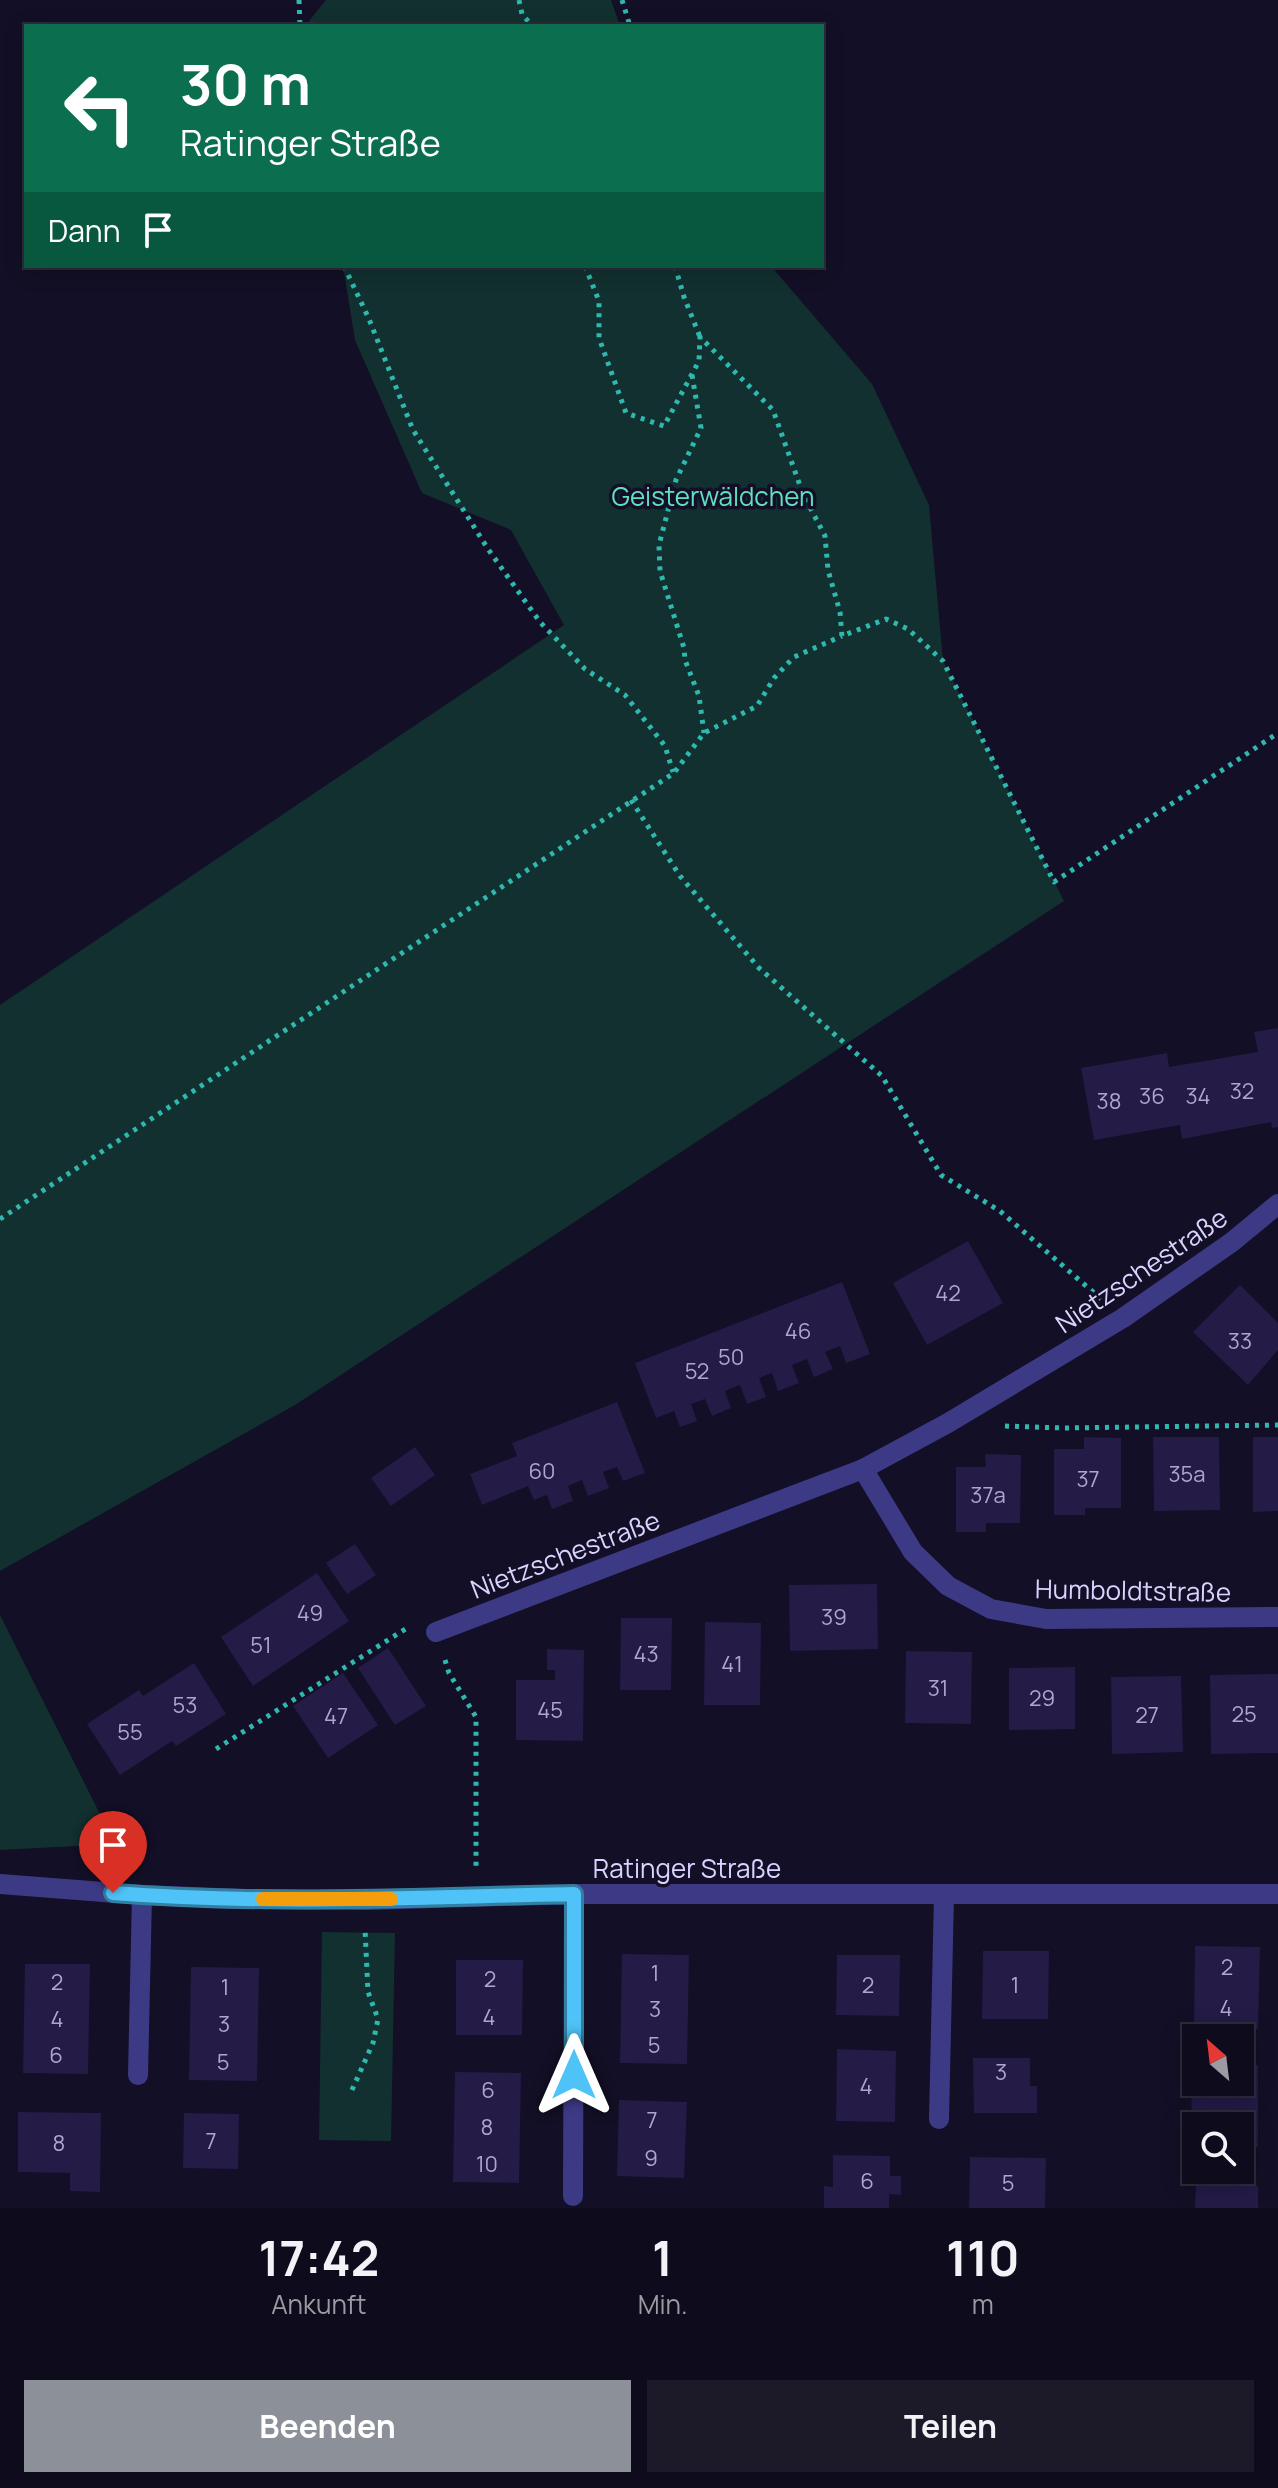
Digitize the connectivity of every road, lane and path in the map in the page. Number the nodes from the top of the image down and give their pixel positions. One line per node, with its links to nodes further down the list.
1 (299, 0): 4 (path)
2 (519, 0): 5 (path)
3 (622, 0): 6 (path)
4 (300, 24)
5 (530, 24)
6 (629, 24)
7 (345, 268): 15 (path)
8 (586, 268): 11 (path)
9 (676, 268): 10 (path)
10 (700, 337): 11 (path); 12 (path)
11 (692, 373): 13 (path)
12 (842, 636): 13 (path); 14 (path)
13 (704, 733): 15 (path)
14 (1278, 733)
15 (674, 773): 16 (path)
16 (631, 800): 18 (path); 19 (path)
17 (1278, 1204): 19 (street, Nietzschestraße)
18 (0, 1219)
19 (1123, 1318): 20 (street, Nietzschestraße)
20 (948, 1423): 21 (path); 22 (street, Nietzschestraße)
21 (1278, 1425)
22 (863, 1469): 23 (street, Humboldtstraße); 24 (street, Nietzschestraße)
23 (1278, 1617)
24 (436, 1632): 25 (path); 31 (path)
25 (216, 1749)
26 (0, 1884): 29 (street, Ratinger Straße)
27 (574, 1894): 30 (street, Ratinger Straße); 31 (street, Ratinger Straße); 36 (street)
28 (1278, 1894): 30 (street, Ratinger Straße)
29 (142, 1895): 32 (street, Ratinger Straße); 33 (street)
30 (944, 1895): 35 (street)
31 (476, 1896): 32 (street, Ratinger Straße)
32 (366, 1900): 34 (path)
33 (138, 2075)
34 (352, 2090)
35 (939, 2119)
36 (573, 2196)

